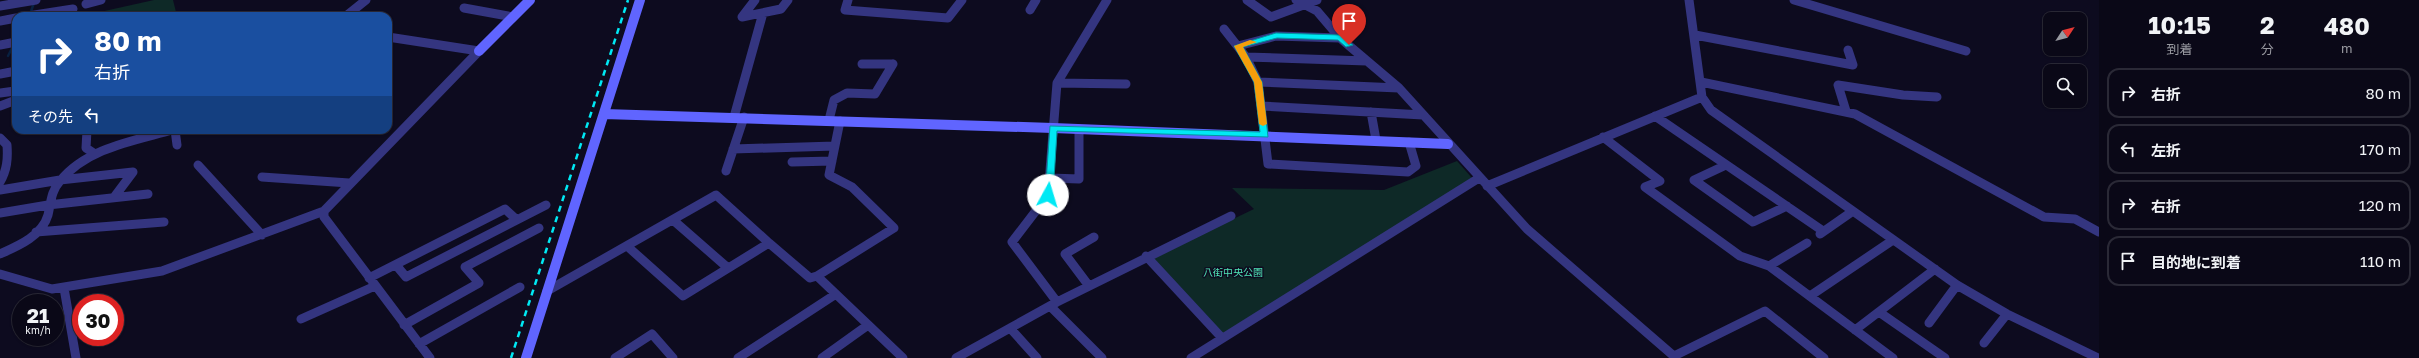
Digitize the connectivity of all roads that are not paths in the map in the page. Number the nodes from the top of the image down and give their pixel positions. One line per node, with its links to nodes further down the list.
1 (36, 0): 19 (street)
2 (74, 0): 22 (street)
3 (101, 0): 18 (street)
4 (366, 0): 26 (street)
5 (530, 0): 28 (street)
6 (640, 0): 60 (street)
7 (755, 0): 27 (street)
8 (788, 0): 27 (street)
9 (848, 0): 10 (street)
10 (962, 0)
11 (1036, 0): 23 (street)
12 (1107, 0): 48 (street)
13 (1247, 0): 20 (street)
14 (1296, 0): 20 (street)
15 (1317, 0): 20 (street)
16 (1690, 0): 32 (street)
17 (1794, 0): 40 (street)
18 (86, 4)
19 (0, 6)
20 (1307, 6): 33 (street)
21 (464, 8): 28 (street)
22 (73, 9): 24 (street); 25 (street)
23 (1030, 10)
24 (54, 12)
25 (70, 12)
26 (351, 12)
27 (763, 13): 63 (street)
28 (512, 17): 39 (street)
29 (12, 19): 30 (street)
30 (0, 21)
31 (1224, 29): 37 (street)
32 (1695, 35): 38 (street); 47 (street)
33 (1340, 38): 37 (street); 42 (street)
34 (392, 39): 39 (street)
35 (12, 43): 36 (street)
36 (0, 45)
37 (1238, 46): 41 (street)
38 (1848, 50)
39 (479, 51): 91 (street)
40 (1966, 51)
41 (1246, 57): 42 (street); 46 (street)
42 (1367, 61): 50 (street)
43 (862, 64): 64 (street)
44 (12, 72): 45 (street)
45 (0, 74)
46 (1258, 82): 50 (street); 57 (street)
47 (1701, 82): 53 (street); 58 (street)
48 (1057, 83): 49 (street); 66 (street)
49 (1126, 84)
50 (1399, 88): 61 (street)
51 (12, 92): 52 (street)
52 (0, 93)
53 (1702, 97): 62 (street); 100 (street)
54 (1937, 97): 58 (street)
55 (12, 102): 56 (street)
56 (0, 106)
57 (1261, 106): 59 (street); 71 (street)
58 (1846, 111): 108 (street)
59 (1371, 112): 61 (street); 74 (street)
60 (604, 114): 63 (street); 129 (street)
61 (1423, 115): 76 (street)
62 (1655, 116): 72 (street); 84 (street)
63 (739, 117): 64 (street); 79 (street)
64 (829, 120): 65 (street)
65 (840, 121): 66 (street); 78 (street)
66 (1053, 128): 67 (street); 87 (street)
67 (1079, 129): 71 (street); 87 (street)
68 (87, 134): 80 (street)
69 (160, 134): 80 (street)
70 (174, 134): 77 (street)
71 (1265, 135): 74 (street); 75 (street)
72 (1603, 137): 92 (street); 118 (street)
73 (0, 138): 90 (street)
74 (1376, 140): 75 (street)
75 (1409, 142): 76 (street)
76 (1448, 144): 88 (street)
77 (177, 145)
78 (835, 146): 79 (street); 81 (street)
79 (733, 149): 85 (street)
80 (95, 154): 89 (street)
81 (832, 161): 82 (street); 122 (street)
82 (792, 162)
83 (198, 165): 109 (street)
84 (1726, 165): 98 (street); 98 (street)
85 (726, 171)
86 (262, 177): 91 (street)
87 (1050, 178): 132 (street)
88 (1479, 178): 92 (street); 141 (street)
89 (60, 180): 93 (street); 95 (street); 96 (street)
90 (0, 182)
91 (349, 183): 99 (street)
92 (1487, 186): 146 (street)
93 (0, 190)
94 (148, 194): 95 (street)
95 (115, 196): 96 (street)
96 (48, 205): 101 (street); 107 (street)
97 (546, 205): 103 (street)
98 (1787, 206): 100 (street)
99 (324, 211): 109 (street); 123 (street)
100 (1853, 211): 111 (street)
101 (0, 214)
102 (1231, 216): 116 (street)
103 (517, 220): 117 (street); 117 (street)
104 (672, 220): 112 (street); 114 (street); 119 (street)
105 (164, 222): 107 (street)
106 (539, 228): 137 (street)
107 (36, 232): 115 (street)
108 (2099, 232)
109 (262, 235): 128 (street)
110 (1094, 237): 126 (street)
111 (1893, 240): 120 (street); 131 (street)
112 (769, 243): 119 (street); 122 (street)
113 (1807, 243): 118 (street)
114 (627, 246): 119 (street); 129 (street)
115 (0, 254)
116 (1146, 256): 126 (street); 141 (street)
117 (396, 265): 123 (street)
118 (1769, 266): 131 (street)
119 (728, 268)
120 (1935, 270): 124 (street); 133 (street)
121 (0, 274): 128 (street)
122 (817, 276): 130 (street)
123 (369, 278): 125 (street)
124 (1957, 285): 134 (street); 136 (street)
125 (376, 286): 135 (street); 137 (street)
126 (1089, 286): 132 (street)
127 (520, 287): 143 (street)
128 (64, 288): 147 (street)
129 (547, 291): 149 (street)
130 (836, 294): 138 (street); 144 (street)
131 (1810, 296): 140 (street)
132 (1053, 304): 139 (street); 155 (street)
133 (1879, 312): 140 (street); 159 (street)
134 (2008, 314): 142 (street); 160 (street)
135 (301, 319)
136 (1929, 323)
137 (404, 325): 143 (street)
138 (868, 325): 152 (street); 153 (street)
139 (1010, 328): 145 (street); 154 (street)
140 (1856, 330): 158 (street)
141 (1222, 338): 156 (street)
142 (1984, 343)
143 (419, 344): 148 (street)
144 (740, 357)
145 (962, 357)
146 (1675, 357): 157 (street)
147 (76, 358)
148 (430, 358)
149 (526, 358)
150 (615, 358): 151 (street)
151 (673, 358)
152 (822, 358)
153 (903, 358)
154 (1037, 358)
155 (1102, 358)
156 (1191, 358)
157 (1824, 358)
158 (1893, 358)
159 (1945, 358)
160 (2098, 358)

